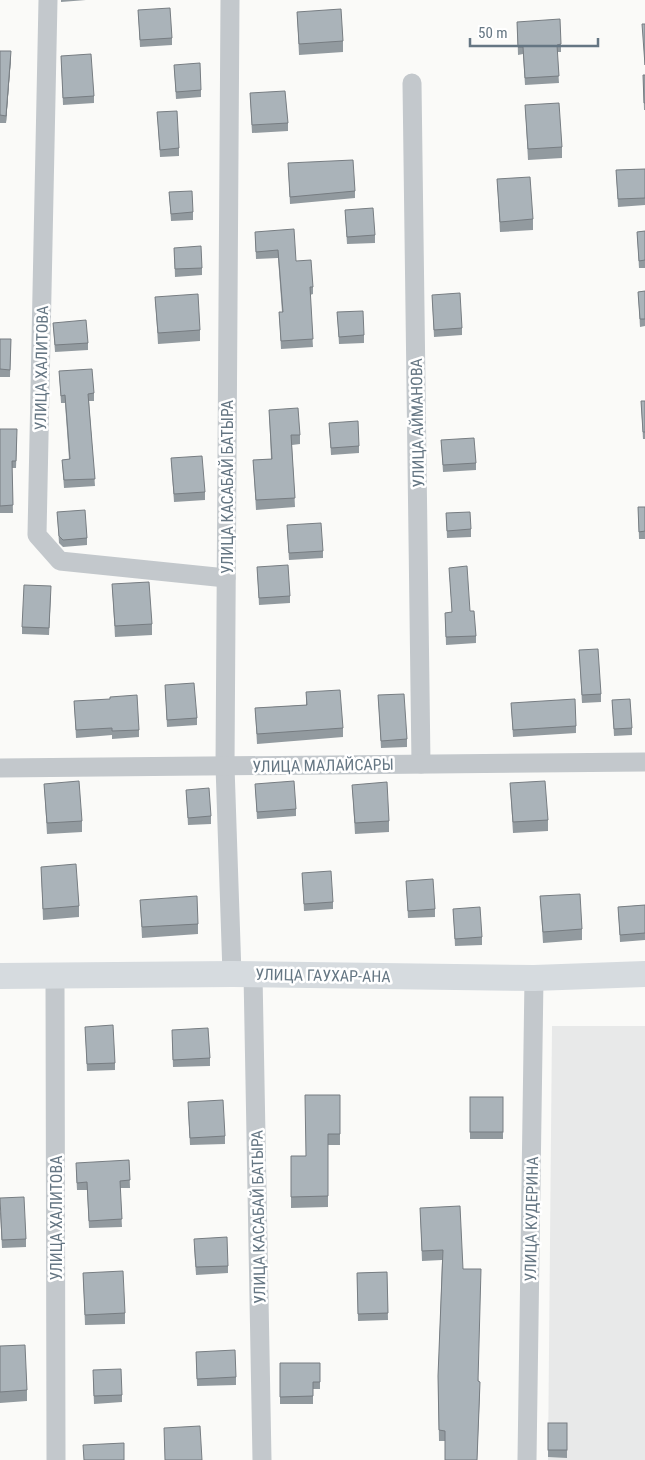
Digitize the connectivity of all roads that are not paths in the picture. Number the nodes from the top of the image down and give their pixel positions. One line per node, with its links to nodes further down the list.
1 (48, 0): 4 (street, УЛИЦА ХАЛИТОВА)
2 (230, 0): 4 (street, УЛИЦА КАСАБАЙ БАТЫРА)
3 (412, 83): 6 (street, УЛИЦА АЙМАНОВА)
4 (226, 578): 7 (street, УЛИЦА КАСАБАЙ БАТЫРА)
5 (645, 762): 6 (street, УЛИЦА МАЛАЙСАРЫ)
6 (421, 764): 7 (street, УЛИЦА МАЛАЙСАРЫ)
7 (225, 766): 8 (street, УЛИЦА МАЛАЙСАРЫ); 9 (street, УЛИЦА КАСАБАЙ БАТЫРА)
8 (0, 768)
9 (242, 974): 12 (street, УЛИЦА ГАУХАР-АНА); 13 (street, УЛИЦА ГАУХАР-АНА); 15 (street, УЛИЦА КАСАБАЙ БАТЫРА)
10 (645, 974): 13 (street, УЛИЦА ГАУХАР-АНА)
11 (0, 976): 12 (street, УЛИЦА ГАУХАР-АНА)
12 (55, 976): 14 (street, УЛИЦА ХАЛИТОВА)
13 (534, 978): 16 (street, УЛИЦА КУДЕРИНА)
14 (56, 1460)
15 (262, 1460)
16 (527, 1460)

